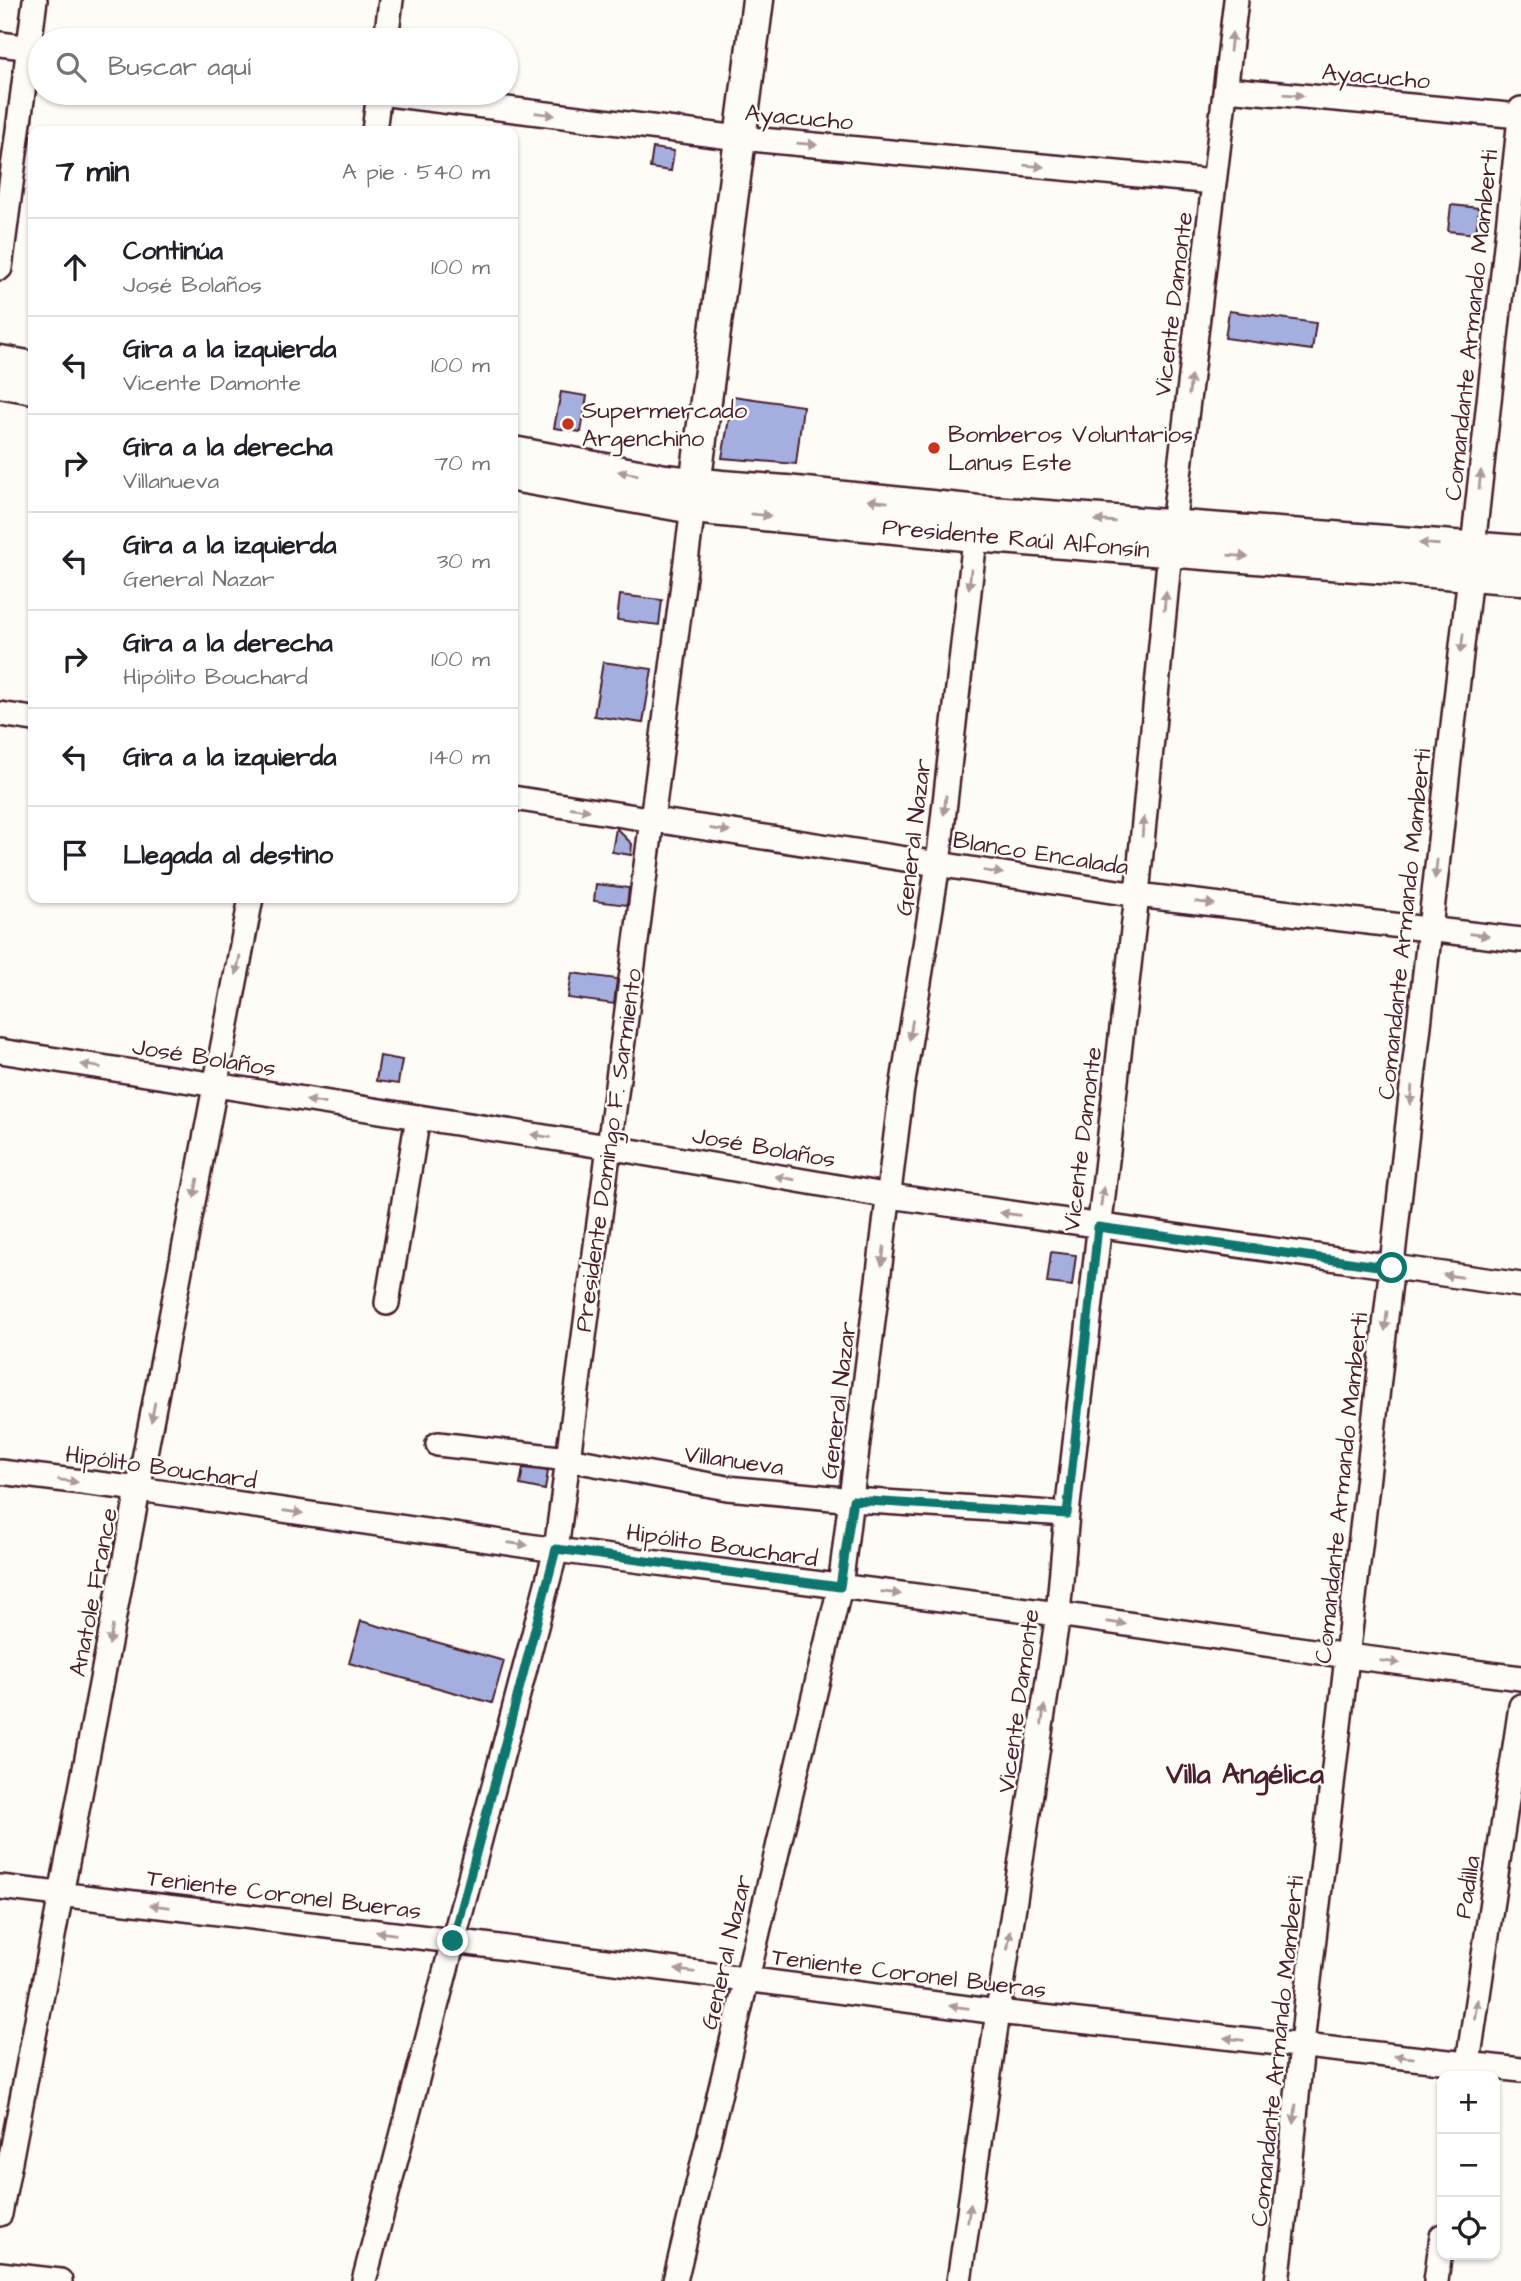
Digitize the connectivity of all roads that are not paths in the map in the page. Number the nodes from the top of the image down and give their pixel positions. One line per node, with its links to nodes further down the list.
1 (35, 0): 5 (street)
2 (391, 0): 6 (street)
3 (758, 0): 16 (main road, Presidente Domingo F. Sarmiento)
4 (1236, 0): 9 (street, Vicente Damonte, one-way to 4)
5 (35, 28)
6 (388, 28)
7 (0, 44): 8 (street)
8 (28, 48)
9 (1226, 89): 14 (street, Ayacucho, one-way to 14); 17 (street, Vicente Damonte)
10 (28, 93): 19 (street)
11 (378, 105): 15 (street)
12 (476, 105): 16 (street, Ayacucho, one-way to 16)
13 (1521, 109): 14 (street, Comandante Armando Mamberti)
14 (1520, 116): 18 (street, Comandante Armando Mamberti)
15 (375, 126)
16 (739, 138): 17 (street, Ayacucho, one-way to 17); 26 (main road, Presidente Domingo F. Sarmiento)
17 (1214, 182): 28 (street, Vicente Damonte, one-way to 17)
18 (1514, 232): 30 (street, Comandante Armando Mamberti, one-way to 18)
19 (0, 268)
20 (0, 361): 21 (main road)
21 (28, 366)
22 (0, 382): 23 (main road)
23 (28, 387)
24 (518, 454): 26 (main road, Presidente Raúl Alfonsín, one-way to 24)
25 (518, 477): 26 (main road, Presidente Raúl Alfonsín)
26 (694, 496): 27 (main road, Presidente Raúl Alfonsín); 35 (street, Presidente Domingo F. Sarmiento)
27 (977, 524): 28 (main road, Presidente Raúl Alfonsín); 36 (street, General Nazar, one-way to 36)
28 (1171, 538): 30 (main road, Presidente Raúl Alfonsín); 37 (street, Vicente Damonte, one-way to 28)
29 (1521, 551): 30 (main road, Presidente Raúl Alfonsín)
30 (1471, 561): 31 (main road, Presidente Raúl Alfonsín); 39 (street, Comandante Armando Mamberti, one-way to 39)
31 (1521, 579)
32 (0, 714): 33 (street)
33 (28, 718)
34 (518, 799): 35 (street, Blanco Encalada, one-way to 35)
35 (652, 820): 36 (street, Blanco Encalada, one-way to 36); 44 (street, Presidente Domingo F. Sarmiento)
36 (938, 864): 37 (street, Blanco Encalada, one-way to 37); 45 (street, General Nazar, one-way to 45)
37 (1137, 895): 39 (street, Blanco Encalada, one-way to 39); 46 (street, Vicente Damonte, one-way to 37)
38 (250, 903): 42 (street, Anatole France, one-way to 42)
39 (1429, 928): 40 (street, Blanco Encalada, one-way to 40); 47 (street, Comandante Armando Mamberti, one-way to 47)
40 (1521, 940)
41 (0, 1051): 42 (street, José Bolaños, one-way to 41)
42 (215, 1086): 43 (street, José Bolaños, one-way to 42); 53 (street, Anatole France, one-way to 53)
43 (418, 1117): 44 (street, José Bolaños, one-way to 43); 49 (street)
44 (608, 1147): 45 (street, José Bolaños, one-way to 44); 51 (street, Presidente Domingo F. Sarmiento)
45 (890, 1196): 46 (street, José Bolaños, one-way to 45); 54 (street, General Nazar, one-way to 54)
46 (1098, 1227): 47 (street, José Bolaños); 55 (street, Vicente Damonte)
47 (1392, 1268): 48 (street, José Bolaños, one-way to 47); 59 (street, Comandante Armando Mamberti, one-way to 59)
48 (1521, 1285)
49 (387, 1303)
50 (438, 1444): 51 (street, Villanueva)
51 (568, 1459): 54 (street, Villanueva); 56 (street, Presidente Domingo F. Sarmiento)
52 (0, 1472): 53 (street, Hipólito Bouchard, one-way to 53)
53 (139, 1489): 56 (street, Hipólito Bouchard, one-way to 56); 63 (street, Anatole France, one-way to 63)
54 (853, 1500): 55 (street, Villanueva); 57 (street, General Nazar)
55 (1067, 1514): 58 (street, Vicente Damonte)
56 (556, 1549): 57 (street, Hipólito Bouchard); 64 (street, Presidente Domingo F. Sarmiento)
57 (840, 1587): 58 (street, Hipólito Bouchard, one-way to 58); 65 (street, General Nazar)
58 (1058, 1614): 59 (street, Hipólito Bouchard, one-way to 59); 66 (street, Vicente Damonte, one-way to 58)
59 (1348, 1656): 60 (street, Hipólito Bouchard, one-way to 60); 67 (street, Comandante Armando Mamberti)
60 (1521, 1678)
61 (1521, 1706): 68 (street, Padilla, one-way to 61)
62 (0, 1887): 63 (street, Teniente Coronel Bueras)
63 (62, 1895): 64 (street, Teniente Coronel Bueras, one-way to 63); 70 (street, Anatole France)
64 (453, 1941): 65 (street, Teniente Coronel Bueras, one-way to 64); 74 (street, Presidente Domingo F. Sarmiento)
65 (746, 1979): 66 (street, Teniente Coronel Bueras, one-way to 65); 75 (street, General Nazar)
66 (998, 2012): 67 (street, Teniente Coronel Bueras, one-way to 66); 76 (street, Vicente Damonte, one-way to 66)
67 (1301, 2046): 68 (street, Teniente Coronel Bueras, one-way to 67); 77 (street, Comandante Armando Mamberti, one-way to 77)
68 (1466, 2070): 69 (street, Teniente Coronel Bueras)
69 (1521, 2070)
70 (0, 2214)
71 (1439, 2260): 78 (street)
72 (0, 2274): 73 (street)
73 (60, 2281)
74 (365, 2281)
75 (675, 2281)
76 (959, 2281)
77 (1277, 2281)
78 (1436, 2281)

